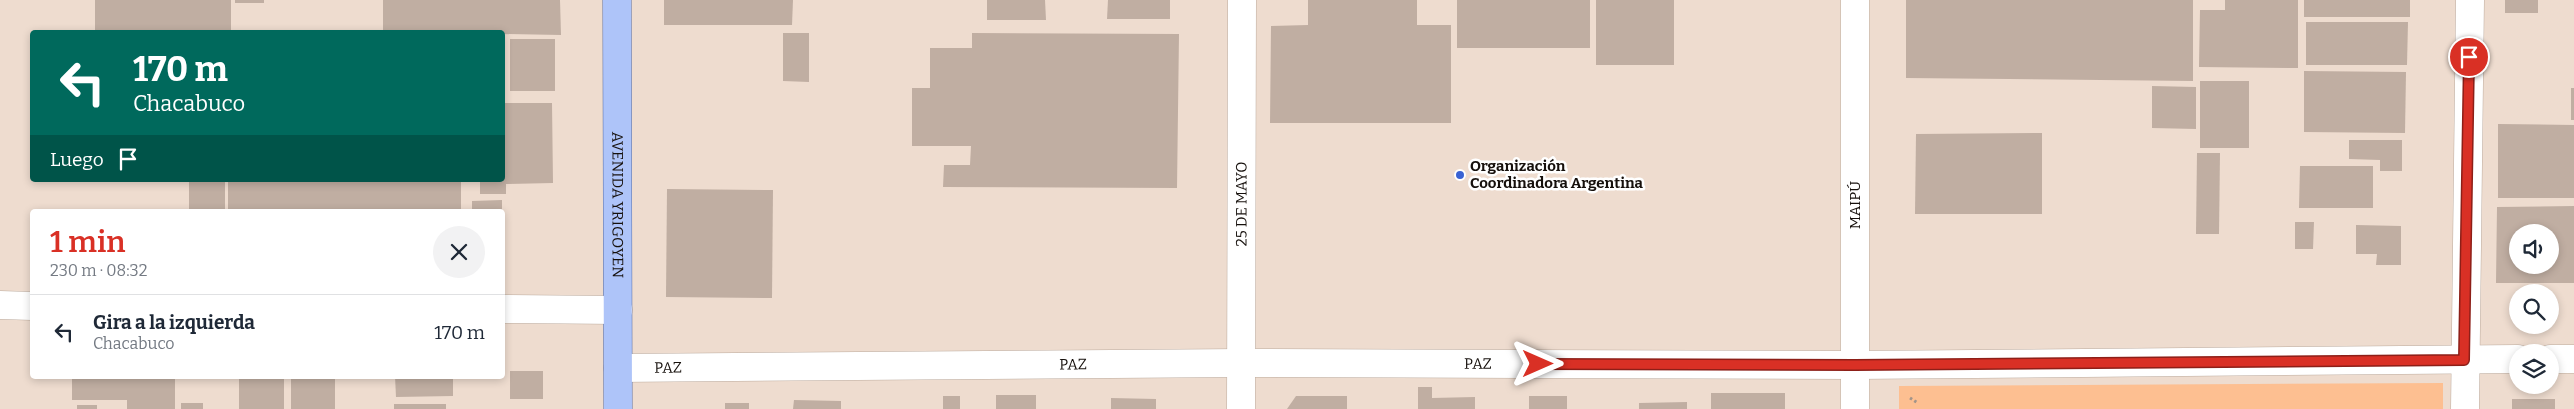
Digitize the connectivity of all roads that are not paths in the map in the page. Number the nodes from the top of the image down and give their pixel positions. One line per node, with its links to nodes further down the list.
1 (617, 0): 8 (main road, AVENIDA YRIGOYEN)
2 (1242, 0): 13 (street, 25 DE MAYO)
3 (1855, 0): 14 (street, MAIPÚ)
4 (2470, 0): 12 (street)
5 (0, 305): 6 (street)
6 (30, 306)
7 (505, 309): 8 (street)
8 (618, 310): 15 (main road, AVENIDA YRIGOYEN)
9 (2509, 359): 12 (street, PAZ)
10 (2559, 359): 11 (street)
11 (2574, 359)
12 (2464, 360): 14 (street, PAZ); 19 (street)
13 (1241, 363): 14 (street, PAZ); 15 (street, PAZ); 17 (street, 25 DE MAYO)
14 (1855, 365): 18 (street, MAIPÚ)
15 (618, 368): 16 (main road, AVENIDA YRIGOYEN)
16 (618, 409)
17 (1241, 409)
18 (1855, 409)
19 (2465, 409)

